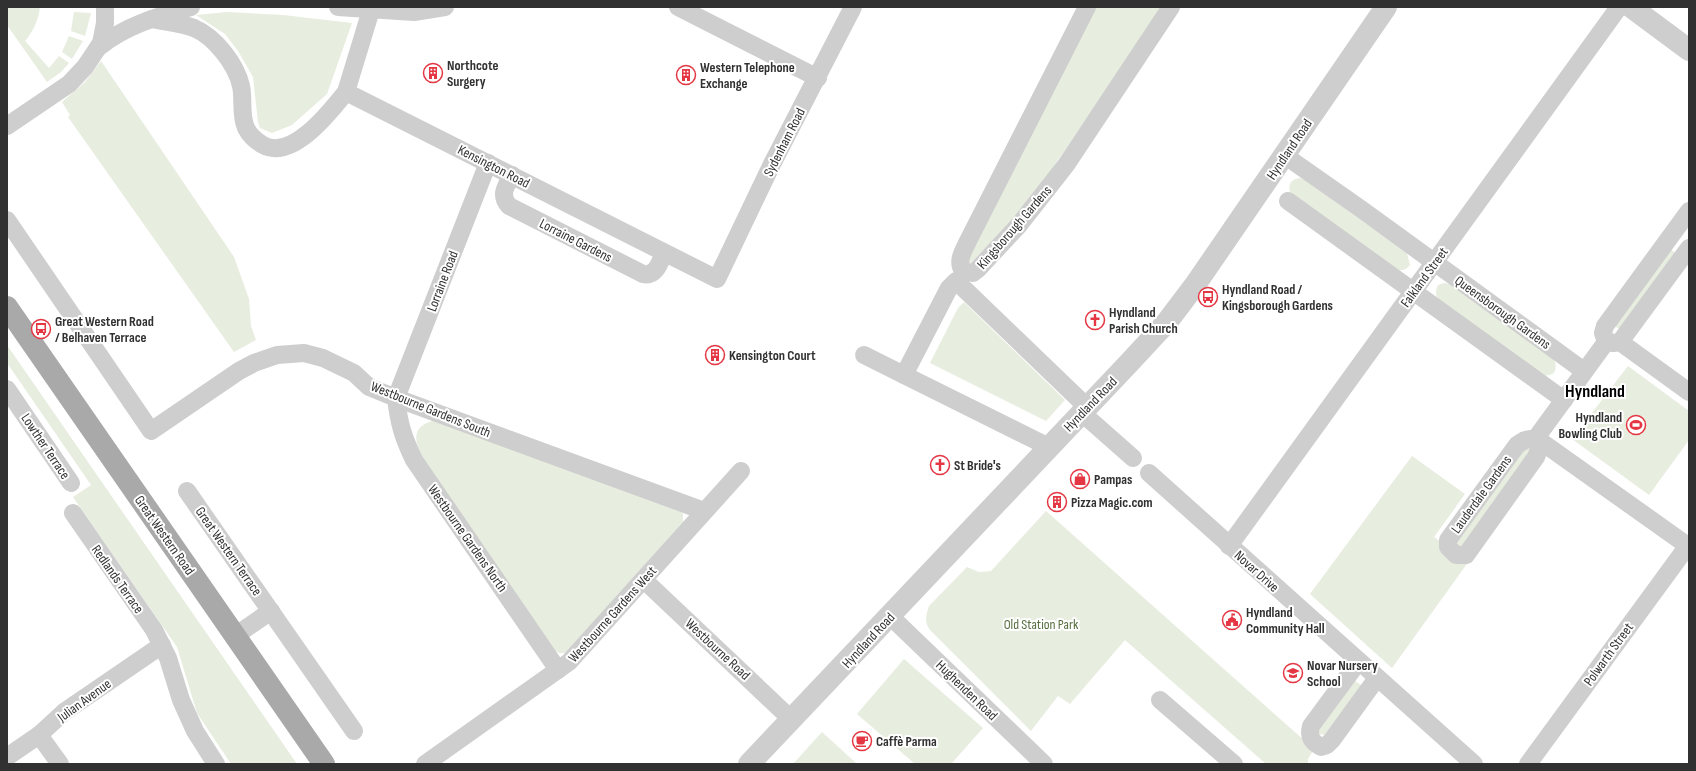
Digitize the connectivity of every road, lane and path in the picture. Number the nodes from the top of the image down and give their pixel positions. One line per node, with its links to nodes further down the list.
1 (105, 7): 14 (street)
2 (191, 7): 13 (street)
3 (338, 7): 12 (street)
4 (446, 7): 12 (street)
5 (678, 7): 16 (street)
6 (853, 7): 16 (street, Sydenham Road)
7 (1087, 7): 8 (street, Kingsborough Gardens)
8 (1171, 7)
9 (1386, 7): 19 (street, Hyndland Road)
10 (1619, 7): 27 (street, Falkland Street)
11 (1631, 7): 15 (street)
12 (371, 10): 17 (street)
13 (152, 19): 14 (street); 17 (street)
14 (98, 47): 18 (street)
15 (1689, 50)
16 (818, 78): 28 (street, Sydenham Road)
17 (346, 92): 20 (street, Kensington Road)
18 (7, 126)
19 (1284, 155): 27 (street, Queensborough Gardens); 39 (street, Hyndland Road)
20 (488, 163): 21 (street, Kensington Road); 37 (street, Lorraine Road)
21 (512, 175): 26 (street, Kensington Road); 26 (street, Lorraine Gardens)
22 (1288, 201): 29 (street)
23 (1689, 211): 31 (street)
24 (7, 220): 37 (street, Westbourne Gardens South)
25 (1689, 248): 31 (street)
26 (664, 253): 28 (street, Kensington Road)
27 (1434, 263): 29 (street, Falkland Street); 33 (street, Queensborough Gardens)
28 (717, 279)
29 (1414, 291): 38 (street); 50 (street, Falkland Street)
30 (7, 307): 54 (main road, Great Western Road)
31 (1613, 342): 33 (street); 36 (street)
32 (864, 356): 34 (street)
33 (1584, 372): 38 (street)
34 (904, 375): 39 (street); 41 (street)
35 (8, 391): 45 (street, Lowther Terrace)
36 (1689, 392)
37 (396, 398): 47 (street, Westbourne Gardens South); 57 (street, Westbourne Gardens North)
38 (1564, 400): 40 (street)
39 (1085, 410): 41 (street, Hyndland Road); 42 (street)
40 (1536, 438): 40 (street, Lauderdale Gardens); 49 (street)
41 (1049, 447): 53 (street, Hyndland Road)
42 (1133, 458)
43 (741, 471): 47 (street, Westbourne Gardens West)
44 (1149, 473): 50 (street, Novar Drive)
45 (71, 483)
46 (188, 491): 52 (street, Great Western Terrace)
47 (704, 511): 51 (street, Westbourne Gardens West)
48 (73, 513): 55 (street, Redlands Terrace)
49 (1688, 545): 72 (street, Polwarth Street)
50 (1229, 546): 56 (street, Novar Drive)
51 (644, 580): 57 (street, Westbourne Gardens West); 60 (street, Westbourne Road)
52 (270, 611): 54 (street, Great Western Terrace); 61 (street, Great Western Terrace)
53 (890, 616): 60 (street, Hyndland Road); 69 (street, Hughenden Road)
54 (235, 636): 66 (main road, Great Western Road)
55 (162, 645): 62 (street, Julian Avenue); 65 (street, Redlands Terrace)
56 (1359, 661): 58 (street, Novar Drive); 58 (street)
57 (558, 670): 67 (street, Westbourne Gardens West)
58 (1377, 678): 71 (street, Novar Drive)
59 (1160, 700): 70 (street)
60 (792, 720): 68 (street, Hyndland Road)
61 (354, 731)
62 (39, 735): 63 (street, Julian Avenue); 64 (street)
63 (7, 757)
64 (60, 764)
65 (216, 764)
66 (324, 764)
67 (425, 764)
68 (749, 764)
69 (1044, 764)
70 (1234, 764)
71 (1474, 764)
72 (1528, 764)

